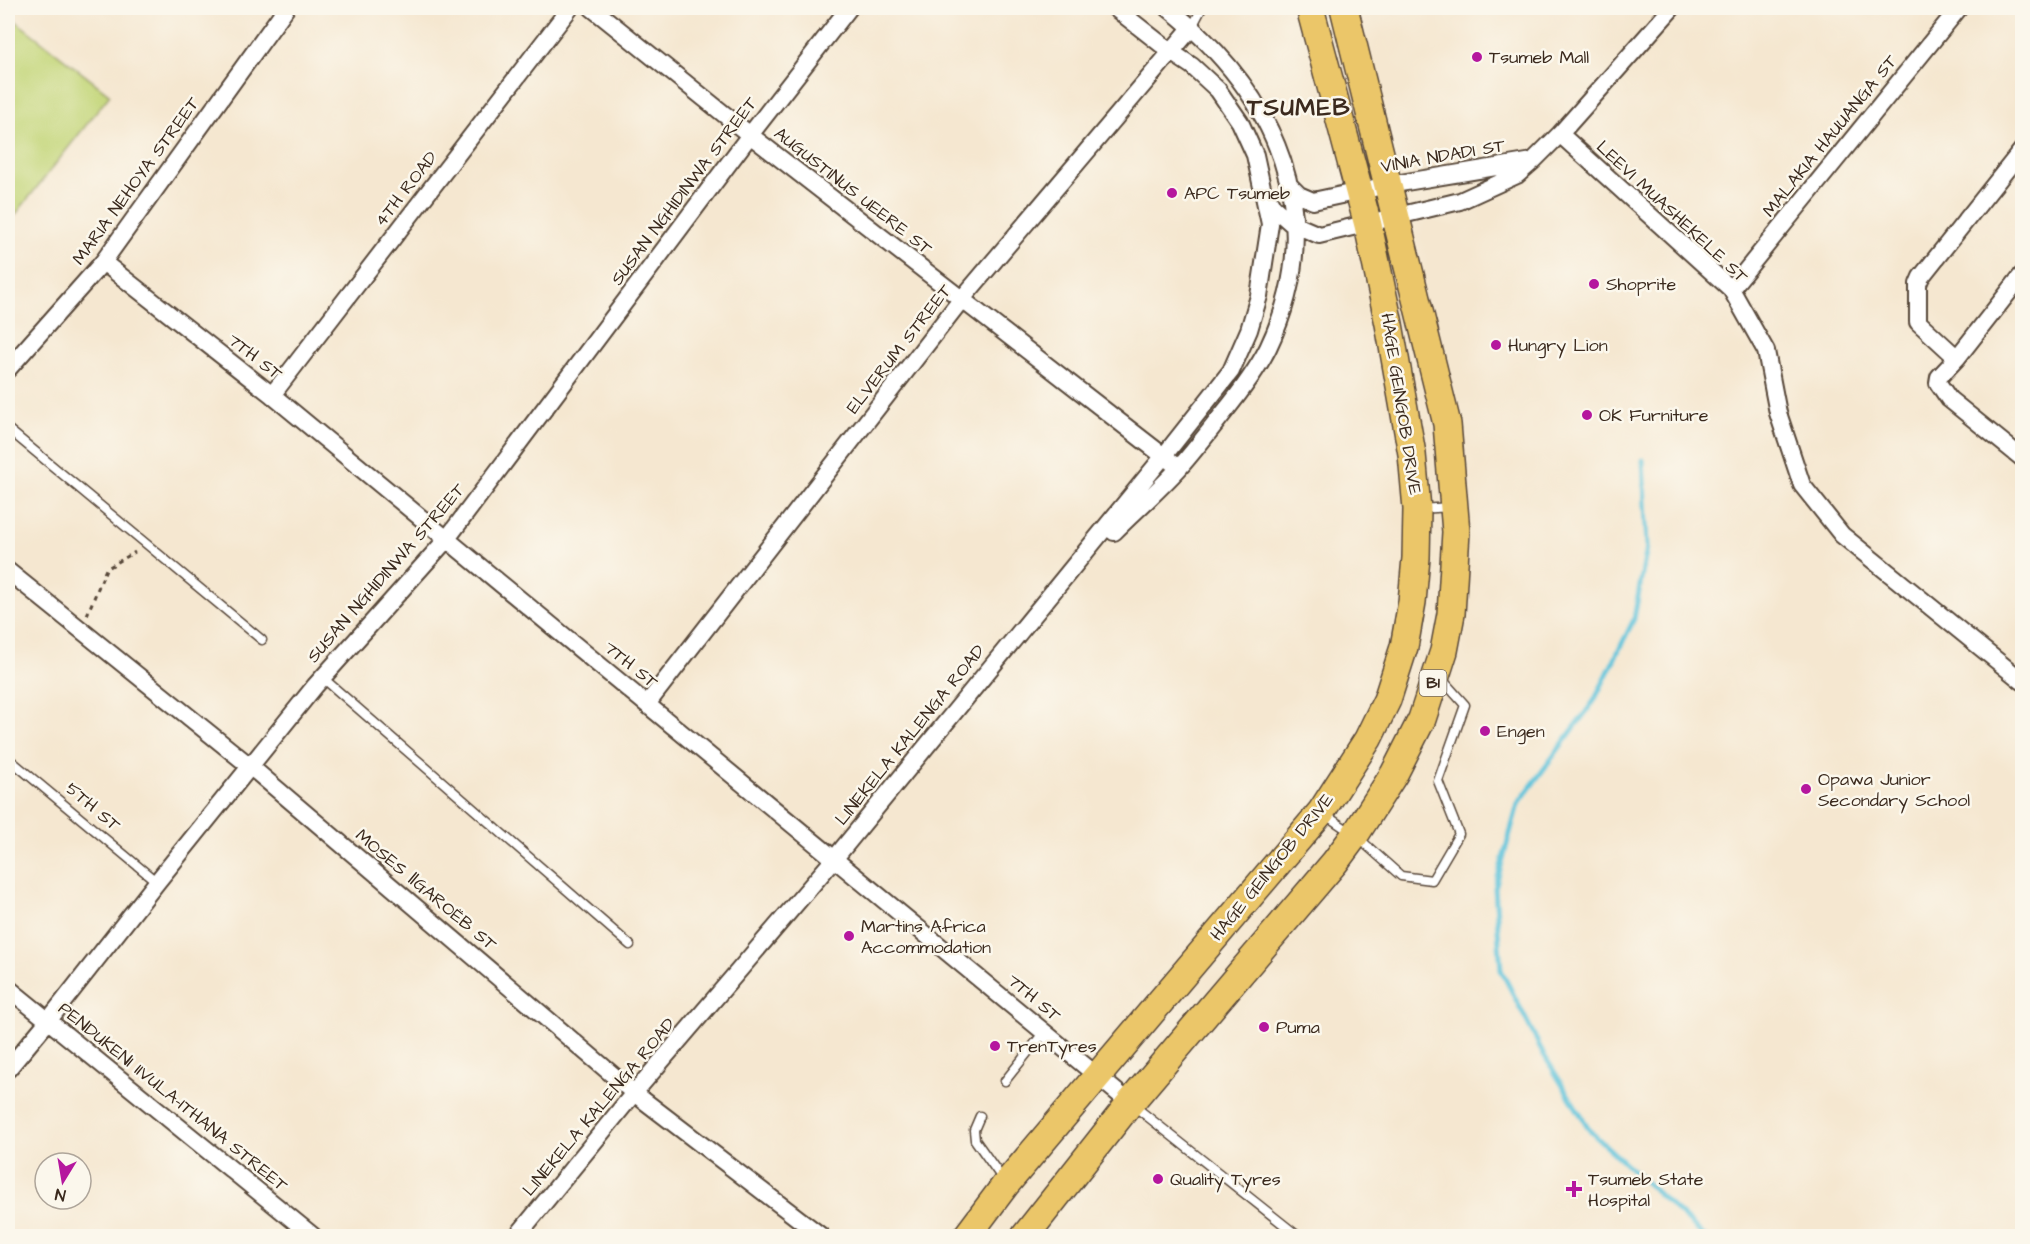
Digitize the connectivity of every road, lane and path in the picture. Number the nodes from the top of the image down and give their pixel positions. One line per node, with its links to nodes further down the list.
1 (286, 8): 26 (street, MARIA NEHOYA STREET)
2 (570, 8): 33 (street, 4TH ROAD)
3 (592, 8): 15 (street, AUGUSTINUS UEERE ST)
4 (849, 8): 15 (street, SUSAN NGHIDINWA STREET)
5 (1115, 8): 13 (street)
6 (1168, 8): 12 (street)
7 (1202, 8): 12 (lane)
8 (1310, 8): 20 (highway, HAGE GEINGOB DRIVE / B1)
9 (1344, 8): 19 (highway, HAGE GEINGOB DRIVE / B1)
10 (1672, 8): 14 (street, VINIA NDADI ST)
11 (1959, 8): 29 (street, MALAKIA HAUUANGA ST)
12 (1192, 27): 13 (street, ELVERUM STREET); 18 (street)
13 (1171, 52): 23 (street); 30 (street, ELVERUM STREET)
14 (1560, 134): 17 (street, VINIA NDADI ST); 29 (street, LEEVI MUASHEKELE ST)
15 (750, 135): 30 (street, AUGUSTINUS UEERE ST); 40 (street, SUSAN NGHIDINWA STREET)
16 (2022, 150): 31 (street)
17 (1533, 161): 19 (street, VINIA NDADI ST); 22 (street, VINIA NDADI ST)
18 (1289, 185): 21 (street); 23 (street)
19 (1388, 185): 20 (street, VINIA NDADI ST); 22 (highway, HAGE GEINGOB DRIVE / B1)
20 (1359, 191): 21 (street, VINIA NDADI ST); 24 (highway, HAGE GEINGOB DRIVE / B1)
21 (1313, 201): 23 (street, VINIA NDADI ST)
22 (1396, 217): 24 (street, VINIA NDADI ST); 38 (highway, HAGE GEINGOB DRIVE / B1)
23 (1285, 219): 25 (street); 27 (street); 35 (street, LINEKELA KALENGA ROAD)
24 (1368, 225): 25 (street, VINIA NDADI ST); 39 (highway, HAGE GEINGOB DRIVE / B1)
25 (1319, 235): 27 (street)
26 (104, 262): 32 (street, MARIA NEHOYA STREET); 33 (street, 7TH ST)
27 (1293, 265): 37 (street)
28 (2022, 275): 31 (street)
29 (1731, 289): 48 (street, LEEVI MUASHEKELE ST)
30 (961, 300): 35 (street, AUGUSTINUS UEERE ST); 49 (street, ELVERUM STREET)
31 (1957, 358): 36 (street)
32 (8, 369)
33 (272, 395): 40 (street, 7TH ST)
34 (8, 429): 41 (lane)
35 (1163, 457): 37 (street, AUGUSTINUS UEERE ST); 43 (street, LINEKELA KALENGA ROAD)
36 (2022, 459)
37 (1179, 468): 43 (street)
38 (1455, 506): 39 (lane); 46 (highway, HAGE GEINGOB DRIVE / B1)
39 (1417, 509): 52 (highway, HAGE GEINGOB DRIVE / B1)
40 (446, 540): 47 (street, SUSAN NGHIDINWA STREET); 49 (street, 7TH ST)
41 (148, 545): 44 (path); 45 (lane)
42 (8, 571): 44 (street, MOSES ǁGAROËB ST)
43 (1053, 591): 54 (street, LINEKELA KALENGA ROAD)
44 (80, 630): 51 (street, MOSES ǁGAROËB ST)
45 (262, 640)
46 (1436, 673): 53 (highway, HAGE GEINGOB DRIVE / B1); 53 (lane)
47 (322, 678): 51 (street, SUSAN NGHIDINWA STREET); 56 (lane)
48 (2022, 681)
49 (647, 704): 54 (street, 7TH ST)
50 (8, 758): 55 (lane, 5TH ST)
51 (251, 767): 55 (street, SUSAN NGHIDINWA STREET); 63 (street, MOSES ǁGAROËB ST)
52 (1321, 812): 53 (lane); 61 (highway, HAGE GEINGOB DRIVE / B1)
53 (1355, 835): 64 (highway, HAGE GEINGOB DRIVE / B1)
54 (835, 858): 59 (street, 7TH ST); 63 (street, LINEKELA KALENGA ROAD)
55 (157, 882): 58 (street, SUSAN NGHIDINWA STREET)
56 (630, 945)
57 (8, 988): 58 (street, PENDUKENI IIVULA-ITHANA STREET)
58 (48, 1021): 60 (street, SUSAN NGHIDINWA STREET); 67 (street, PENDUKENI IIVULA-ITHANA STREET)
59 (1044, 1032): 61 (street, 7TH ST); 62 (lane)
60 (8, 1069)
61 (1097, 1076): 64 (street, 7TH ST); 66 (highway, HAGE GEINGOB DRIVE / B1)
62 (1005, 1081)
63 (634, 1093): 68 (street, LINEKELA KALENGA ROAD); 69 (street, MOSES ǁGAROËB ST)
64 (1130, 1103): 71 (highway, HAGE GEINGOB DRIVE / B1); 72 (lane)
65 (980, 1116): 66 (lane)
66 (1006, 1184): 70 (highway, HAGE GEINGOB DRIVE / B1)
67 (313, 1236)
68 (517, 1236)
69 (821, 1236)
70 (967, 1236)
71 (1025, 1236)
72 (1298, 1236)

